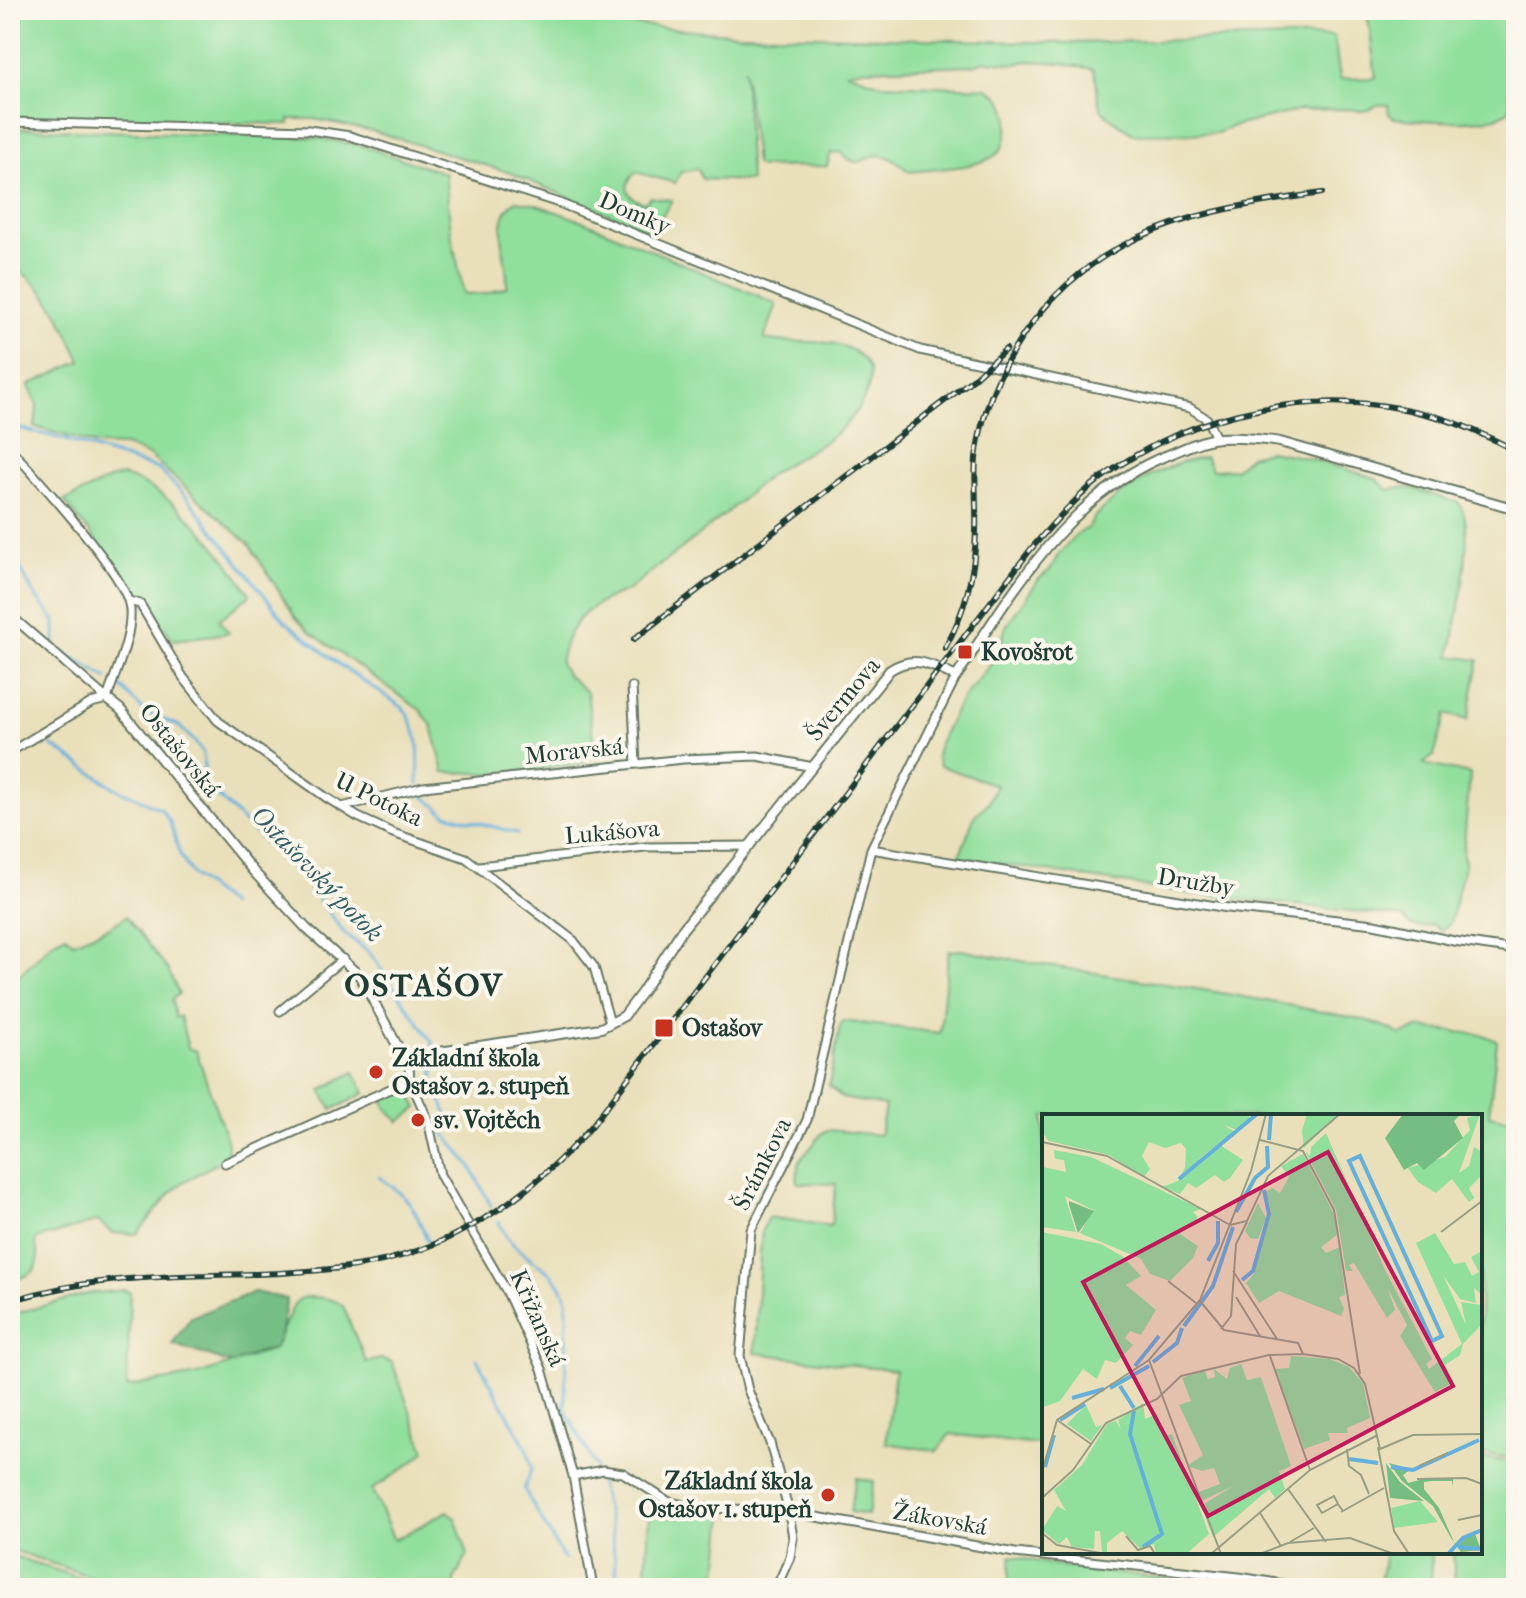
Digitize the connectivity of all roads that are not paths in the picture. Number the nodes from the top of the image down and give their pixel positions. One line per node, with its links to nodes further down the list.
1 (10, 122): 2 (street, Domky)
2 (1216, 438): 4 (street); 7 (street)
3 (10, 448): 5 (street)
4 (1516, 509)
5 (129, 601): 9 (street, Ostašovská); 13 (street, U Potoka)
6 (10, 615): 9 (street)
7 (956, 677): 12 (street, Švermova); 15 (street, Šrámkova)
8 (632, 687): 11 (street)
9 (107, 699): 10 (street); 18 (street, Ostašovská)
10 (10, 752)
11 (636, 764): 12 (street, Moravská); 13 (street, Moravská)
12 (813, 767): 14 (street, Švermova)
13 (342, 807): 16 (street, U Potoka)
14 (750, 846): 16 (street, Lukášova); 20 (street, Švermova)
15 (871, 849): 17 (street, Družby); 25 (street, Šrámkova)
16 (479, 866): 20 (street, U Potoka)
17 (1516, 950)
18 (343, 959): 19 (street); 21 (street, Ostašovská)
19 (280, 1011)
20 (610, 1023): 21 (street, Švermova)
21 (408, 1054): 22 (street, Křižanská)
22 (410, 1080): 23 (street); 24 (street, Křižanská)
23 (225, 1163)
24 (573, 1476): 25 (street, Žákovská); 26 (street, Křižanská)
25 (789, 1512): 27 (street, Šrámkova); 28 (street, Žákovská)
26 (593, 1588)
27 (776, 1588)
28 (1309, 1588)

